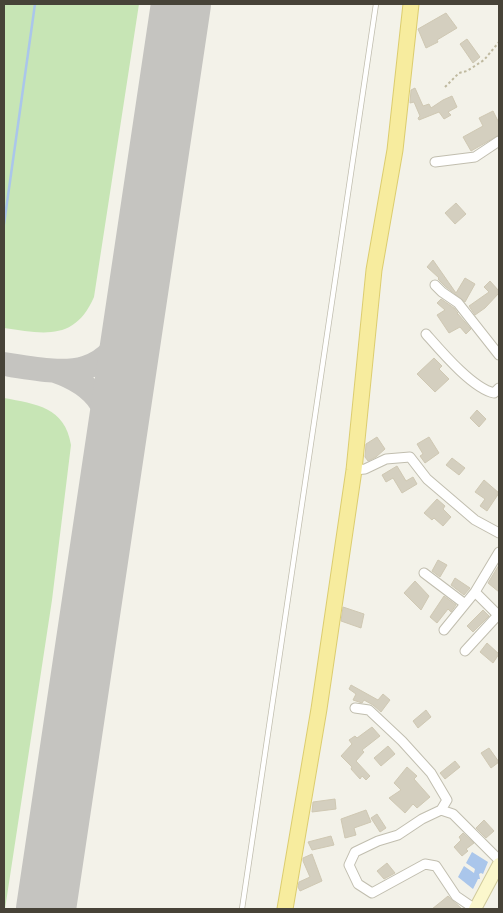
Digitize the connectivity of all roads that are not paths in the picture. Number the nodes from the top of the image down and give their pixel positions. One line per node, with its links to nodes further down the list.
1 (376, 4): 22 (lane)
2 (411, 4): 9 (main road)
3 (499, 141): 4 (street)
4 (435, 162)
5 (435, 285): 7 (street)
6 (426, 334): 8 (street)
7 (499, 355)
8 (499, 388)
9 (354, 470): 10 (street); 23 (main road)
10 (499, 533)
11 (499, 552): 13 (street)
12 (424, 573): 14 (street)
13 (475, 592): 14 (street); 15 (street)
14 (465, 604): 16 (street)
15 (499, 615): 17 (street)
16 (444, 630)
17 (465, 650)
18 (355, 708): 19 (street)
19 (441, 810): 20 (street); 24 (street)
20 (499, 860)
21 (499, 864): 24 (street)
22 (242, 909)
23 (285, 909)
24 (475, 909)

